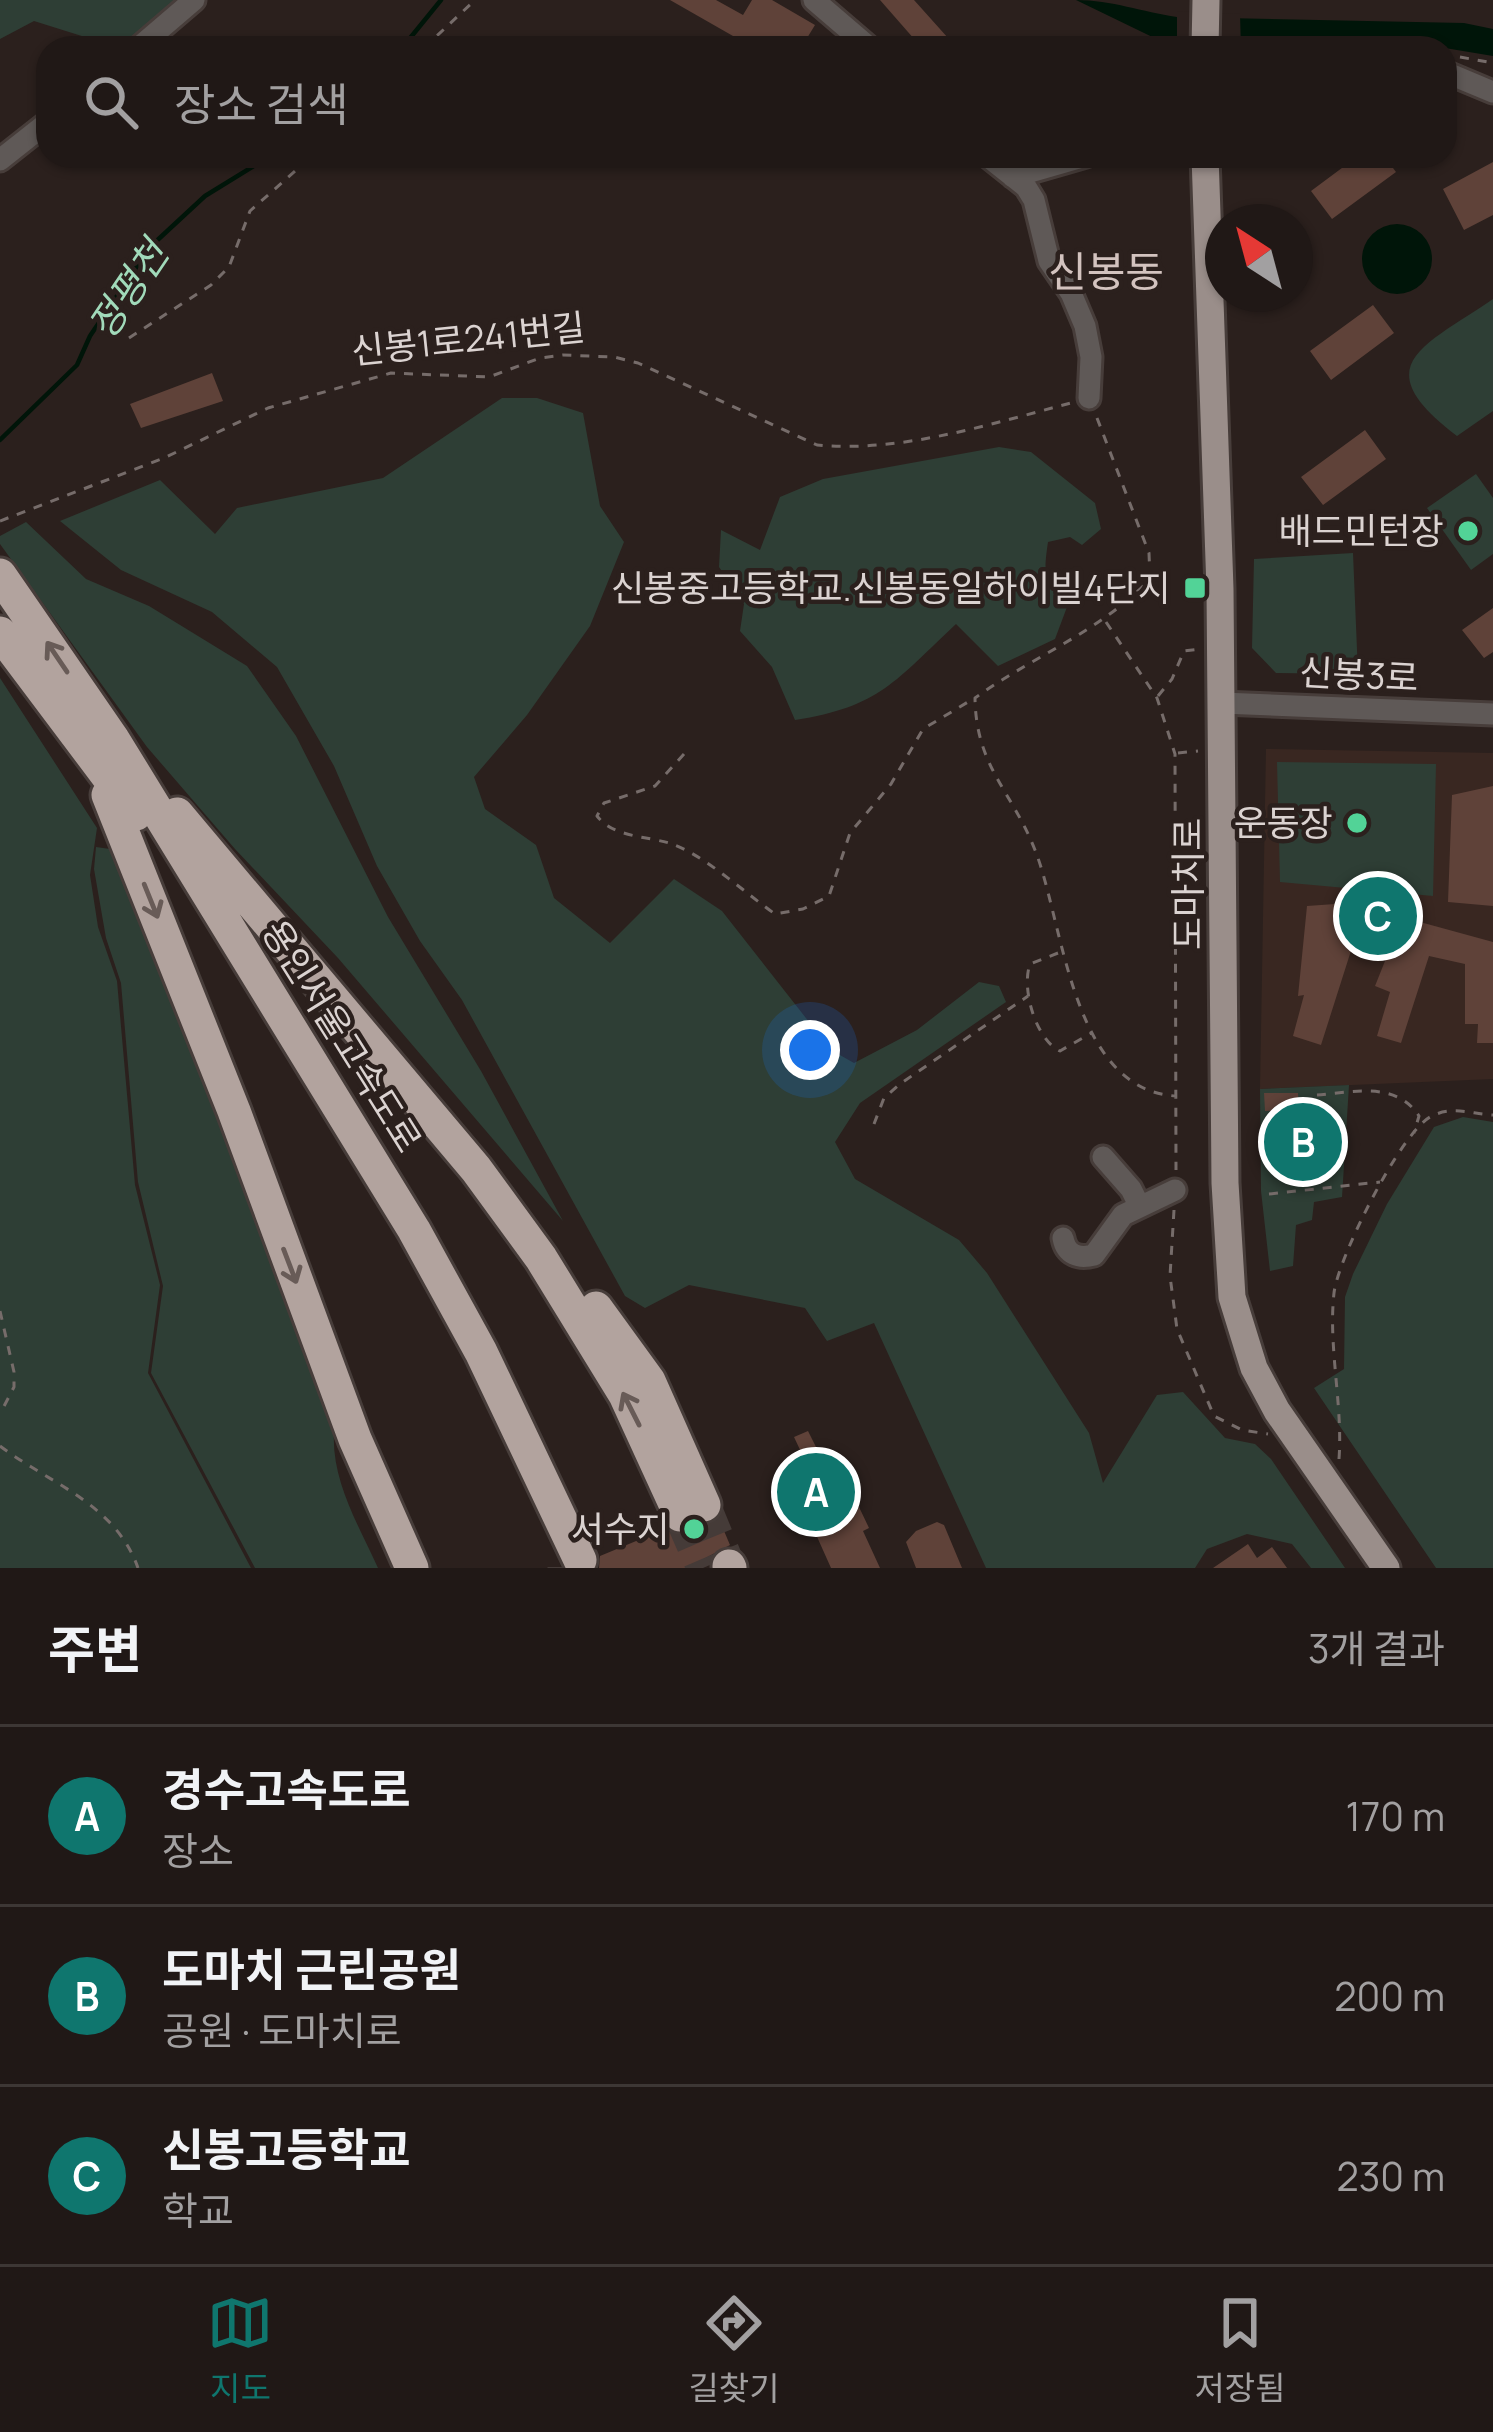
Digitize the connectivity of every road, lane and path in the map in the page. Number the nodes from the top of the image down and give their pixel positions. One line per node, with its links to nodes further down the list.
1 (194, 0): 5 (street)
2 (475, 0): 6 (path)
3 (814, 0): 7 (street)
4 (1206, 0): 8 (main road)
5 (152, 36)
6 (437, 36)
7 (855, 36)
8 (1205, 36)
9 (1457, 58): 10 (path)
10 (1493, 63)
11 (1457, 77): 12 (street)
12 (1493, 92)
13 (36, 132): 14 (street)
14 (0, 160)
15 (298, 168): 20 (path)
16 (1003, 168): 19 (street)
17 (1042, 168): 19 (street)
18 (1205, 168): 26 (main road, 도마치로)
19 (1013, 176): 21 (street)
20 (129, 338)
21 (1089, 398): 22 (path, 신봉1로241번길); 24 (path)
22 (0, 520)
23 (0, 575): 31 (highway, 용인서울고속도로, one-way to 23)
24 (1105, 621): 27 (path); 28 (path)
25 (0, 633): 31 (highway, 용인서울고속도로)
26 (1222, 645): 28 (path); 29 (main road, 도마치로)
27 (975, 698): 32 (path); 33 (path)
28 (1156, 698): 37 (path)
29 (1222, 703): 30 (street, 신봉3로); 49 (main road, 도마치로)
30 (1493, 714)
31 (102, 747): 52 (highway, one-way to 31); 53 (highway, 용인서울고속도로); 55 (highway, one-way to 55)
32 (684, 754)
33 (1060, 952): 34 (path); 35 (path)
34 (1028, 996): 35 (path); 39 (path)
35 (1093, 1031): 37 (path)
36 (1317, 1095): 40 (path)
37 (1176, 1096): 43 (path)
38 (1493, 1115): 40 (path)
39 (874, 1124)
40 (1413, 1135): 42 (path)
41 (1103, 1157): 45 (street)
42 (1382, 1182): 44 (path); 51 (path)
43 (1175, 1190): 45 (street); 49 (path)
44 (1269, 1195)
45 (1139, 1205): 46 (street)
46 (1063, 1238)
47 (0, 1311): 48 (path)
48 (0, 1414)
49 (1289, 1430): 51 (main road, 도마치로)
50 (0, 1446): 54 (path)
51 (1336, 1491): 56 (main road, 도마치로)
52 (692, 1510)
53 (572, 1564)
54 (138, 1568)
55 (412, 1568)
56 (1386, 1568)

